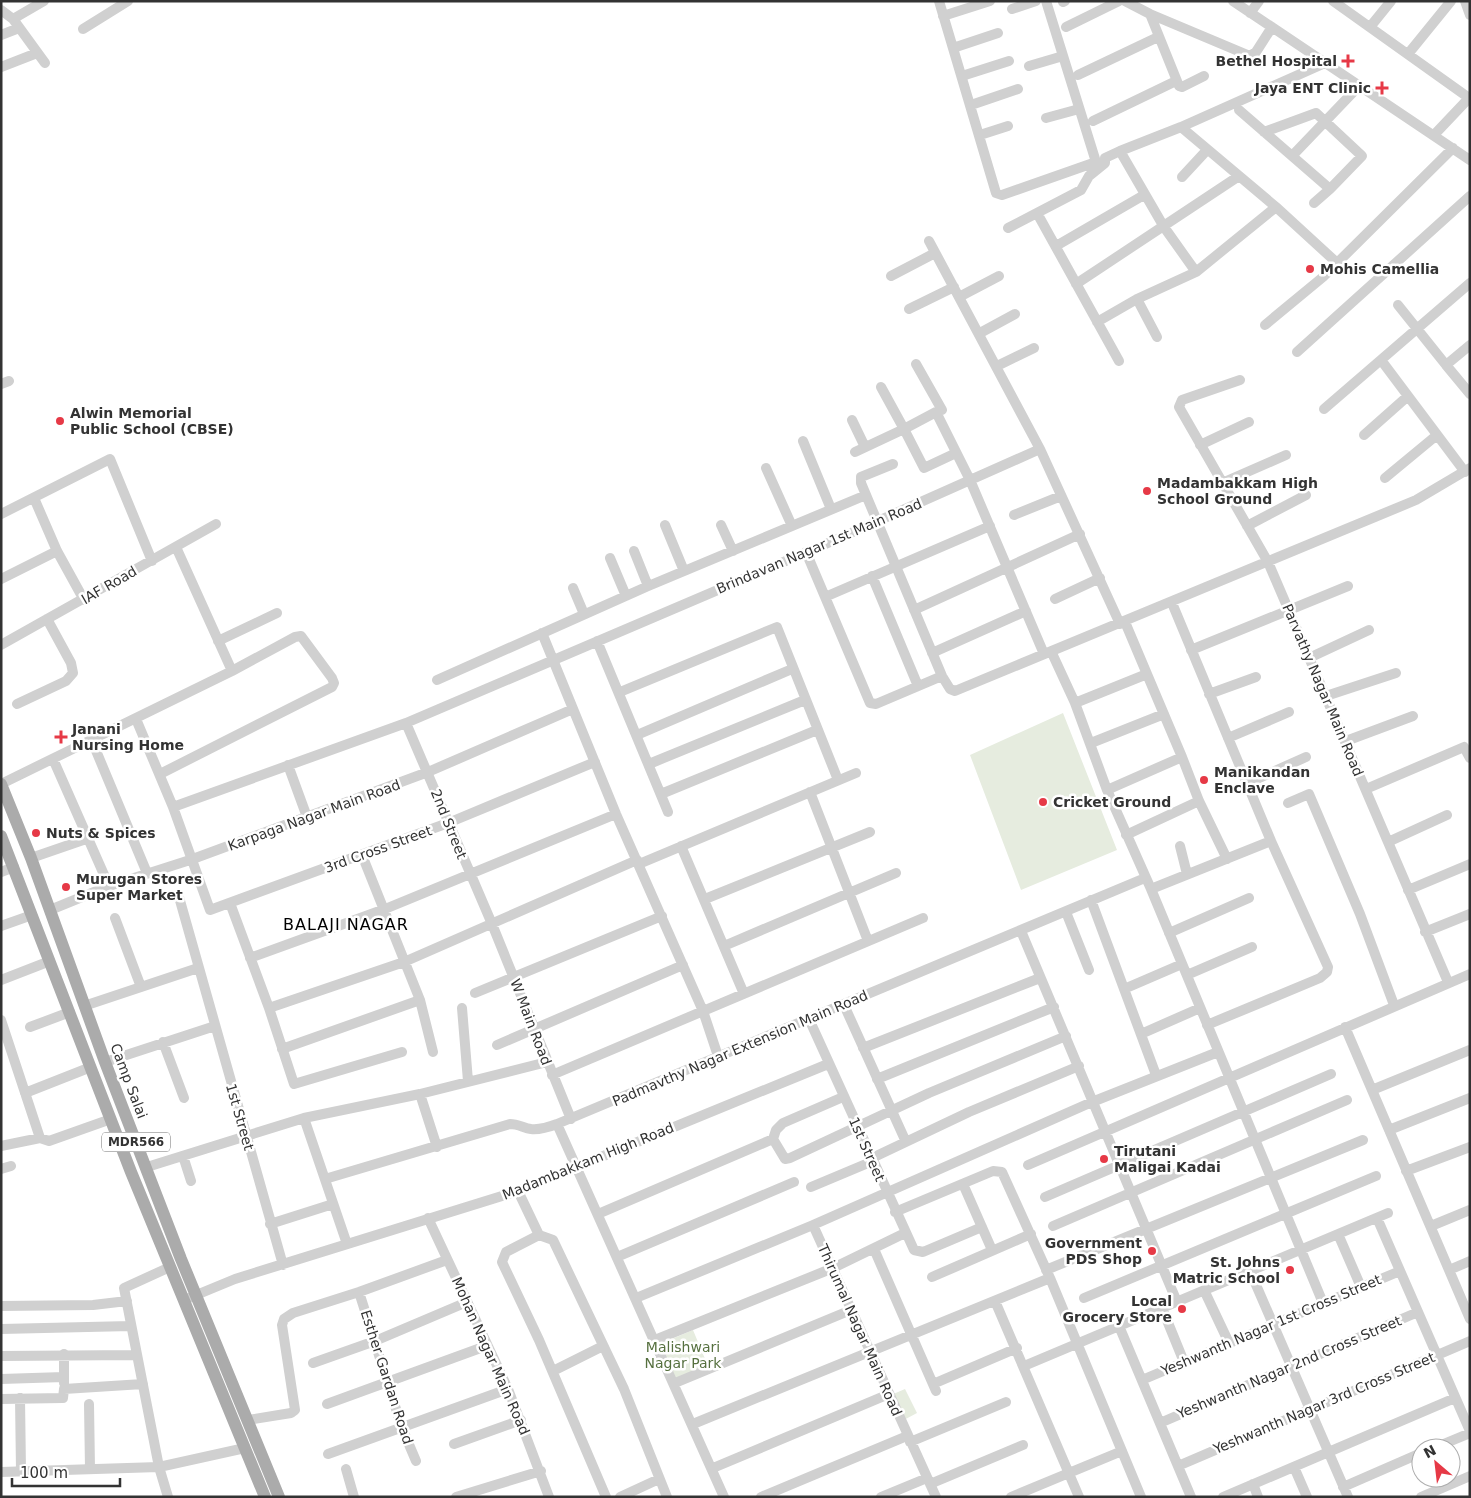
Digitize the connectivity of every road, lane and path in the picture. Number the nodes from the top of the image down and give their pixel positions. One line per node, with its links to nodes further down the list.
1 (44, 1): 21 (street)
2 (128, 1): 25 (street)
3 (939, 1): 20 (street)
4 (990, 1): 20 (street)
5 (1036, 1): 15 (street)
6 (1046, 1): 32 (street)
7 (1119, 1): 22 (street)
8 (1125, 1): 18 (street)
9 (1233, 1): 17 (street)
10 (1259, 1): 17 (street)
11 (1333, 1): 24 (street)
12 (1390, 1): 24 (street)
13 (1451, 1): 31 (street)
14 (1465, 1): 19 (street)
15 (1012, 9)
16 (1, 10): 21 (street)
17 (1250, 13): 23 (street)
18 (1150, 14): 23 (street); 28 (street)
19 (1470, 15)
20 (943, 16): 29 (street)
21 (16, 24): 27 (street); 30 (street)
22 (1066, 27)
23 (1272, 27): 35 (street)
24 (1370, 27): 31 (street)
25 (83, 29)
26 (998, 33): 29 (street)
27 (1, 35)
28 (1158, 37): 38 (street); 41 (street)
29 (953, 48): 39 (street)
30 (37, 53): 34 (street); 37 (street)
31 (1408, 54): 44 (street)
32 (1063, 56): 36 (street); 46 (street)
33 (1009, 60): 39 (street)
34 (45, 63)
35 (1325, 63): 42 (street); 52 (street)
36 (1029, 66)
37 (1, 68)
38 (1078, 75)
39 (962, 76): 45 (street)
40 (1204, 76): 41 (street)
41 (1176, 81): 49 (street)
42 (1359, 86): 50 (street); 55 (street)
43 (1018, 89): 45 (street)
44 (1469, 97): 55 (street)
45 (971, 105): 54 (street)
46 (1080, 108): 48 (street); 54 (street)
47 (1238, 110): 53 (street)
48 (1046, 118)
49 (1093, 121)
50 (1325, 122): 53 (street); 59 (street); 63 (street)
51 (1008, 126): 54 (street)
52 (1181, 127): 57 (street); 58 (street)
53 (1264, 132): 59 (street)
54 (980, 135)
55 (1434, 135): 56 (street)
56 (1453, 148): 60 (street); 74 (street)
57 (1207, 150): 61 (street); 62 (street)
58 (1120, 151): 64 (street); 68 (street)
59 (1292, 156): 63 (street)
60 (1470, 160)
61 (1239, 176): 67 (street); 69 (street)
62 (1182, 177)
63 (1330, 188): 66 (street)
64 (1144, 195): 69 (street); 72 (street)
65 (1470, 196): 93 (street)
66 (1314, 203)
67 (1276, 207): 74 (street); 75 (street)
68 (1037, 213): 70 (street); 72 (street)
69 (1164, 227): 75 (street); 78 (street)
70 (1008, 228)
71 (929, 241): 73 (street)
72 (1056, 246): 78 (street)
73 (936, 253): 76 (street); 80 (street)
74 (1336, 262): 87 (street)
75 (1196, 272): 82 (street)
76 (891, 276)
77 (999, 276): 81 (street)
78 (1076, 284): 86 (street)
79 (1470, 284): 88 (street)
80 (954, 287): 81 (street); 84 (street)
81 (959, 297): 89 (street)
82 (1137, 298): 86 (street); 90 (street)
83 (1398, 306): 88 (street)
84 (909, 309)
85 (1015, 314): 89 (street)
86 (1097, 322): 95 (street)
87 (1266, 325)
88 (1418, 329): 94 (street); 97 (street)
89 (980, 333): 98 (street)
90 (1157, 337)
91 (1470, 345): 97 (street)
92 (1034, 348): 98 (street)
93 (1297, 352)
94 (1382, 360): 102 (street); 103 (street)
95 (1119, 361)
96 (916, 364): 104 (street)
97 (1446, 365): 101 (street)
98 (997, 366): 113 (street)
99 (1240, 380): 111 (street, Parvathy Nagar Main Road)
100 (881, 387): 107 (street)
101 (1470, 394)
102 (1408, 396): 108 (street); 109 (street)
103 (1324, 409)
104 (942, 410): 107 (street); 115 (street)
105 (852, 420): 112 (street)
106 (1249, 422): 111 (street)
107 (904, 429): 112 (street); 115 (street)
108 (1364, 435)
109 (1437, 435): 119 (street); 120 (street)
110 (803, 441): 127 (street)
111 (1200, 445): 122 (street, Parvathy Nagar Main Road)
112 (865, 447): 114 (street)
113 (1040, 449): 121 (street, Brindavan Nagar 1st Main Road); 125 (street)
114 (855, 452)
115 (956, 453): 121 (street)
116 (1286, 455): 122 (street)
117 (893, 464): 124 (street)
118 (766, 468): 134 (street)
119 (1467, 470): 145 (street)
120 (1385, 478)
121 (970, 480): 130 (street, Brindavan Nagar 1st Main Road); 135 (street)
122 (1222, 483): 136 (street, Parvathy Nagar Main Road)
123 (1306, 494): 136 (street)
124 (866, 495): 127 (street); 130 (street)
125 (1060, 496): 129 (street); 137 (street)
126 (34, 498): 128 (street); 139 (street); 144 (street)
127 (830, 510): 134 (street)
128 (1, 514)
129 (1014, 515)
130 (877, 521): 142 (street, Brindavan Nagar 1st Main Road); 146 (street)
131 (216, 524): 138 (street, IAF Road)
132 (664, 525): 148 (street)
133 (721, 525): 141 (street)
134 (792, 526): 141 (street)
135 (990, 526): 146 (street); 147 (street)
136 (1247, 526): 145 (street, Parvathy Nagar Main Road)
137 (1080, 534): 147 (street); 151 (street)
138 (176, 547): 144 (street, IAF Road); 169 (street)
139 (57, 551): 150 (street); 158 (street)
140 (634, 551): 152 (street)
141 (732, 551): 148 (street)
142 (806, 552): 156 (street); 170 (street, Brindavan Nagar 1st Main Road)
143 (610, 558): 155 (street)
144 (152, 561): 158 (street, IAF Road)
145 (1268, 562): 159 (street); 161 (street, Parvathy Nagar Main Road)
146 (896, 566): 149 (street); 160 (street)
147 (1008, 569): 160 (street); 162 (street)
148 (684, 571): 152 (street)
149 (872, 576): 156 (street); 184 (street)
150 (1, 578)
151 (1100, 578): 157 (street); 166 (street)
152 (648, 586): 155 (street)
153 (1348, 586): 161 (street)
154 (573, 588): 164 (street)
155 (626, 596): 164 (street)
156 (825, 597): 184 (street)
157 (1055, 599)
158 (84, 600): 165 (street, IAF Road)
159 (1172, 603): 166 (street); 172 (street)
160 (914, 610): 174 (street)
161 (1288, 610): 172 (street); 175 (street, Parvathy Nagar Main Road)
162 (1026, 611): 173 (street); 174 (street)
163 (277, 613): 169 (street)
164 (584, 614): 168 (street)
165 (47, 619): 171 (street, IAF Road); 190 (street)
166 (1123, 623): 173 (street); 180 (street)
167 (1369, 630): 175 (street)
168 (542, 633): 176 (street); 183 (street)
169 (218, 641): 178 (street)
170 (597, 641): 176 (street, Brindavan Nagar 1st Main Road); 185 (street)
171 (1, 645)
172 (1191, 650): 186 (street)
173 (1048, 652): 181 (street); 189 (street)
174 (932, 653): 181 (street)
175 (1309, 658): 187 (street, Parvathy Nagar Main Road)
176 (554, 660): 191 (street); 196 (street, Brindavan Nagar 1st Main Road)
177 (792, 669): 185 (street); 188 (street); 198 (street)
178 (232, 671): 195 (street); 213 (street)
179 (1396, 673): 187 (street)
180 (1147, 674): 189 (street); 193 (street)
181 (942, 676): 184 (street)
182 (1256, 676): 186 (street)
183 (437, 680)
184 (918, 686)
185 (620, 692): 198 (street)
186 (1209, 694): 199 (street)
187 (1326, 696): 201 (street, Parvathy Nagar Main Road)
188 (805, 700): 197 (street); 209 (street)
189 (1075, 703): 202 (street)
190 (17, 704)
191 (573, 709): 208 (street); 211 (street, Karpaga Nagar Main Road)
192 (1289, 712): 199 (street)
193 (1164, 714): 202 (street); 205 (street)
194 (1413, 716): 201 (street)
195 (136, 719): 200 (street); 213 (street)
196 (406, 723): 210 (street, Brindavan Nagar 1st Main Road); 211 (street, 2nd Street)
197 (817, 730): 214 (street); 220 (street)
198 (637, 735): 209 (street)
199 (1228, 738): 215 (street)
200 (92, 741): 207 (street); 246 (street)
201 (1346, 741): 217 (street, Parvathy Nagar Main Road)
202 (1091, 743): 218 (street)
203 (1467, 746): 206 (street); 217 (street)
204 (1306, 756): 215 (street)
205 (1182, 757): 218 (street); 221 (street)
206 (1470, 758)
207 (53, 760): 216 (street); 232 (street)
208 (595, 762): 225 (street); 228 (street, 3rd Cross Street)
209 (649, 764): 220 (street)
210 (288, 765): 223 (street, Brindavan Nagar 1st Main Road); 227 (street)
211 (428, 772): 227 (street, Karpaga Nagar Main Road); 228 (street, 2nd Street)
212 (856, 773): 214 (street)
213 (160, 774): 223 (street)
214 (838, 780): 219 (street)
215 (1248, 783): 233 (street)
216 (1, 784): 239 (main road, Camp Salai / MDR566)
217 (1366, 789): 234 (street, Parvathy Nagar Main Road)
218 (1107, 790): 230 (street)
219 (810, 792): 235 (street); 237 (street)
220 (661, 794): 224 (street)
221 (1199, 801): 230 (street); 240 (street)
222 (1288, 803): 295 (street)
223 (173, 807): 241 (street)
224 (668, 812)
225 (616, 814): 242 (street); 249 (street)
226 (1447, 815): 234 (street)
227 (307, 817): 241 (street, Karpaga Nagar Main Road)
228 (448, 823): 238 (street, 3rd Cross Street); 249 (street, 2nd Street)
229 (870, 832): 237 (street)
230 (1126, 835): 250 (street)
231 (1, 836): 244 (main road, MDR566)
232 (89, 838): 239 (street); 251 (street)
233 (1271, 841): 240 (street); 305 (street)
234 (1388, 842): 253 (street, Parvathy Nagar Main Road)
235 (681, 846): 242 (street); 257 (street)
236 (1180, 846): 248 (street)
237 (831, 848): 254 (street); 257 (street)
238 (362, 855): 259 (street, 3rd Cross Street); 260 (street)
239 (31, 858): 261 (main road, Camp Salai / MDR566)
240 (1227, 859): 248 (street)
241 (190, 860): 246 (street, Karpaga Nagar Main Road); 259 (street, 3rd Cross Street)
242 (638, 862): 265 (street); 268 (street)
243 (1470, 864): 253 (street)
244 (14, 867): 245 (street); 263 (main road, MDR566)
245 (1, 872)
246 (147, 873): 251 (street, Karpaga Nagar Main Road)
247 (896, 873): 254 (street)
248 (1188, 874): 252 (street)
249 (470, 875): 260 (street); 268 (street, 2nd Street)
250 (1145, 878): 252 (street); 258 (street, Padmavthy Nagar Extension Main Road)
251 (109, 886): 261 (street, Karpaga Nagar Main Road)
252 (1151, 889): 272 (street)
253 (1408, 890): 271 (street, Parvathy Nagar Main Road)
254 (849, 893): 273 (street); 274 (street)
255 (179, 897): 281 (street)
256 (1249, 898): 272 (street)
257 (705, 899): 274 (street)
258 (1091, 900): 262 (street, Padmavthy Nagar Extension Main Road); 290 (street)
259 (230, 903): 276 (street)
260 (385, 909): 276 (street); 278 (street)
261 (50, 910): 296 (main road, Camp Salai / MDR566)
262 (1066, 912): 270 (street, Padmavthy Nagar Extension Main Road); 282 (street)
263 (32, 914): 269 (street); 277 (main road, MDR566)
264 (1470, 914): 271 (street)
265 (662, 916): 279 (street); 285 (street)
266 (115, 918): 289 (street)
267 (923, 918): 273 (street)
268 (492, 924): 278 (street); 285 (street, W Main Road)
269 (1, 926)
270 (1021, 931): 286 (street); 294 (street, Padmavthy Nagar Extension Main Road)
271 (1425, 932): 288 (street, Parvathy Nagar Main Road)
272 (1169, 933): 280 (street)
273 (868, 941): 292 (street)
274 (724, 946): 292 (street)
275 (1252, 947): 284 (street)
276 (250, 958): 298 (street)
277 (50, 961): 287 (street); 302 (main road, MDR566)
278 (404, 962): 293 (street); 298 (street)
279 (683, 964): 301 (street); 309 (street)
280 (1182, 964): 284 (street); 290 (street)
281 (198, 968): 289 (street); 306 (street, 1st Street)
282 (1089, 970)
283 (1470, 974): 288 (street)
284 (1186, 975): 300 (street)
285 (513, 976): 291 (street); 309 (street, W Main Road)
286 (1040, 978): 297 (street); 314 (street)
287 (1, 980)
288 (1448, 982): 295 (street)
289 (142, 987): 296 (street)
290 (1124, 989): 310 (street)
291 (475, 992)
292 (744, 994): 301 (street)
293 (420, 1000): 315 (street); 318 (street)
294 (844, 1005): 303 (street, Padmavthy Nagar Extension Main Road); 314 (street)
295 (1394, 1005): 308 (street)
296 (84, 1006): 321 (main road, Camp Salai / MDR566)
297 (1054, 1007): 311 (street); 329 (street)
298 (269, 1008): 315 (street)
299 (462, 1008): 331 (street)
300 (1200, 1008): 305 (street); 310 (street)
301 (703, 1011): 320 (street); 327 (street)
302 (70, 1012): 307 (street); 325 (main road, MDR566)
303 (809, 1019): 320 (street, Padmavthy Nagar Extension Main Road); 323 (street)
304 (1, 1020): 333 (street)
305 (1207, 1025): 319 (street)
306 (215, 1026): 312 (street); 349 (street, 1st Street)
307 (30, 1027)
308 (1345, 1027): 330 (street); 332 (street)
309 (534, 1028): 313 (street); 322 (street, W Main Road)
310 (1141, 1034): 328 (street)
311 (1066, 1036): 324 (street); 340 (street)
312 (162, 1042): 321 (street); 336 (street)
313 (497, 1045)
314 (864, 1048): 329 (street)
315 (282, 1049): 317 (street)
316 (1470, 1050): 332 (street)
317 (402, 1052)
318 (433, 1052)
319 (1218, 1052): 328 (street); 330 (street)
320 (718, 1056): 344 (street, Padmavthy Nagar Extension Main Road)
321 (105, 1062): 362 (main road, Camp Salai / MDR566)
322 (547, 1062): 327 (street, W Main Road); 331 (street)
323 (828, 1064): 335 (street, 1st Street); 363 (street, Madambakkam High Road)
324 (1079, 1066): 339 (street); 354 (street)
325 (91, 1067): 333 (street); 343 (main road, MDR566)
326 (1331, 1074): 341 (street)
327 (552, 1075): 344 (street, W Main Road)
328 (1156, 1075): 339 (street)
329 (877, 1079): 340 (street)
330 (1229, 1079): 341 (street); 348 (street)
331 (468, 1082): 334 (street)
332 (1372, 1090): 347 (street)
333 (25, 1093): 350 (street)
334 (420, 1094): 342 (street); 356 (street)
335 (843, 1097): 346 (street, 1st Street); 351 (street)
336 (184, 1098)
337 (1470, 1098): 347 (street)
338 (1347, 1100): 352 (street)
339 (1092, 1102): 348 (street); 373 (street)
340 (891, 1111): 346 (street); 354 (street)
341 (1242, 1111): 352 (street); 361 (street)
342 (304, 1118): 349 (street); 367 (street)
343 (111, 1119): 350 (street); 403 (main road, MDR566)
344 (570, 1119): 345 (street, Padmavthy Nagar Extension Main Road)
345 (557, 1124): 356 (street, Padmavthy Nagar Extension Main Road); 363 (street)
346 (858, 1127): 351 (street); 359 (street, 1st Street)
347 (1389, 1130): 364 (street)
348 (1104, 1133): 360 (street); 361 (street)
349 (245, 1135): 358 (street); 384 (street, 1st Street)
350 (40, 1138): 355 (street)
351 (773, 1139): 380 (street)
352 (1253, 1140): 366 (street); 374 (street)
353 (1363, 1140): 366 (street)
354 (906, 1142): 359 (street)
355 (1, 1146)
356 (438, 1147): 367 (street, Padmavthy Nagar Extension Main Road)
357 (1470, 1147): 364 (street)
358 (183, 1156): 362 (street); 368 (street)
359 (873, 1160): 371 (street); 373 (street, 1st Street)
360 (1028, 1165)
361 (1118, 1165): 374 (street); 375 (street)
362 (147, 1167): 413 (main road, Camp Salai / MDR566)
363 (576, 1167): 372 (street, Madambakkam High Road); 380 (street)
364 (1406, 1170): 387 (street)
365 (1376, 1176): 381 (street)
366 (1271, 1178): 381 (street); 389 (street)
367 (325, 1179): 376 (street)
368 (191, 1181)
369 (794, 1182): 398 (street)
370 (963, 1184): 378 (street); 388 (street); 391 (street)
371 (811, 1187)
372 (518, 1191): 382 (street, Madambakkam High Road); 393 (street)
373 (886, 1192): 378 (street, 1st Street); 385 (street)
374 (1130, 1194): 386 (street); 389 (street)
375 (1045, 1197)
376 (333, 1204): 384 (street); 394 (street)
377 (1470, 1210): 387 (street)
378 (895, 1212): 390 (street, 1st Street)
379 (1388, 1213): 383 (street)
380 (598, 1214): 398 (street)
381 (1284, 1214): 397 (street); 402 (street)
382 (428, 1218): 394 (street, Madambakkam High Road); 399 (street, Mohan Nagar Main Road)
383 (1377, 1218): 392 (street); 405 (street)
384 (270, 1224): 401 (street, 1st Street)
385 (813, 1225): 404 (street, Thirumal Nagar Main Road); 414 (street)
386 (1052, 1226)
387 (1431, 1226): 406 (street)
388 (982, 1227): 390 (street, 1st Street); 396 (street)
389 (1146, 1229): 402 (street); 408 (street)
390 (905, 1233): 395 (street)
391 (1030, 1234): 396 (street); 408 (street)
392 (1338, 1234): 397 (street); 410 (street)
393 (539, 1235): 438 (street); 449 (street)
394 (347, 1244): 401 (street, Madambakkam High Road)
395 (874, 1248): 404 (street); 431 (street)
396 (992, 1250): 409 (street)
397 (1299, 1250): 407 (street); 421 (street)
398 (617, 1257): 414 (street)
399 (447, 1260): 412 (street); 419 (street, Mohan Nagar Main Road)
400 (1470, 1261): 406 (street)
401 (283, 1265): 413 (street, Madambakkam High Road)
402 (1161, 1266): 415 (street); 420 (street)
403 (170, 1267): 416 (street); 417 (main road, MDR566)
404 (832, 1268): 424 (street, Thirumal Nagar Main Road); 432 (street)
405 (1400, 1270): 410 (street, Yeshwanth Nagar 1st Cross Street); 425 (street)
406 (1449, 1270): 426 (street)
407 (1250, 1271): 411 (street); 427 (street)
408 (1048, 1274): 418 (street); 436 (street)
409 (932, 1277)
410 (1361, 1287): 421 (street, Yeshwanth Nagar 1st Cross Street)
411 (1204, 1290): 420 (street); 435 (street)
412 (359, 1292): 433 (street, Esther Gardan Road); 466 (street)
413 (196, 1296): 417 (street, Madambakkam High Road); 466 (main road, Camp Salai / MDR566)
414 (636, 1298): 432 (street)
415 (1084, 1298)
416 (127, 1301): 422 (street); 428 (street)
417 (183, 1301): 476 (main road, MDR566)
418 (996, 1301): 431 (street); 439 (street)
419 (467, 1302): 433 (street); 437 (street, Mohan Nagar Main Road)
420 (1177, 1302): 423 (street)
421 (1322, 1303): 427 (street, Yeshwanth Nagar 1st Cross Street)
422 (1, 1306)
423 (1162, 1308): 429 (street); 445 (street)
424 (851, 1310): 440 (street, Thirumal Nagar Main Road); 455 (street)
425 (1418, 1312): 443 (street); 448 (street, Yeshwanth Nagar 2nd Cross Street)
426 (1469, 1315)
427 (1274, 1324): 435 (street, Yeshwanth Nagar 1st Cross Street); 448 (street)
428 (131, 1326): 430 (street); 442 (street)
429 (1119, 1326): 436 (street); 452 (street)
430 (1, 1329)
431 (913, 1335): 439 (street); 440 (street)
432 (655, 1340): 455 (street)
433 (374, 1341): 446 (street); 454 (street, Esther Gardan Road)
434 (1470, 1341): 443 (street, Yeshwanth Nagar 3rd Cross Street)
435 (1229, 1343): 445 (street, Yeshwanth Nagar 1st Cross Street)
436 (1076, 1344): 447 (street); 477 (street)
437 (486, 1346): 454 (street); 457 (street, Mohan Nagar Main Road)
438 (603, 1346): 449 (street); 493 (street)
439 (1017, 1348): 447 (street)
440 (870, 1353): 458 (street, Thirumal Nagar Main Road); 469 (street)
441 (64, 1354): 442 (street); 444 (street); 450 (street)
442 (137, 1355): 453 (street)
443 (1437, 1355): 460 (street); 465 (street, Yeshwanth Nagar 3rd Cross Street)
444 (1, 1356)
445 (1184, 1362): 452 (street, Yeshwanth Nagar 1st Cross Street)
446 (313, 1363)
447 (1024, 1366): 491 (street)
448 (1292, 1367): 465 (street); 468 (street, Yeshwanth Nagar 2nd Cross Street)
449 (553, 1372): 503 (street)
450 (64, 1377): 451 (street); 456 (street)
451 (1, 1379)
452 (1142, 1380): 468 (street)
453 (143, 1384): 456 (street); 484 (street)
454 (388, 1384): 464 (street); 470 (street, Esther Gardan Road)
455 (674, 1384): 469 (street)
456 (64, 1389): 459 (street)
457 (508, 1389): 467 (street, Mohan Nagar Main Road); 470 (street)
458 (889, 1394): 473 (street, Thirumal Nagar Main Road); 485 (street)
459 (20, 1398): 461 (street); 490 (street)
460 (1455, 1398): 471 (street); 478 (street)
461 (1, 1399)
462 (1006, 1402): 473 (street)
463 (89, 1404): 487 (street)
464 (327, 1404)
465 (1310, 1410): 478 (street); 482 (street, Yeshwanth Nagar 3rd Cross Street)
466 (248, 1420): 499 (main road, Camp Salai / MDR566)
467 (521, 1420): 474 (street); 488 (street, Mohan Nagar Main Road)
468 (1160, 1423): 482 (street)
469 (693, 1424): 485 (street)
470 (402, 1428): 479 (street); 481 (street, Esther Gardan Road)
471 (1470, 1432): 472 (street)
472 (1456, 1438)
473 (909, 1439): 494 (street, Thirumal Nagar Main Road); 507 (street)
474 (454, 1444)
475 (1024, 1445): 494 (street)
476 (245, 1448): 484 (street); 498 (main road, MDR566)
477 (1122, 1451): 491 (street); 512 (street)
478 (1328, 1452): 483 (street); 496 (street)
479 (328, 1454)
480 (1411, 1458): 496 (street)
481 (416, 1461)
482 (1178, 1466): 513 (street)
483 (1294, 1466): 495 (street); 516 (street)
484 (159, 1467): 487 (street); 497 (street)
485 (713, 1468): 506 (street)
486 (346, 1469): 500 (street)
487 (90, 1470): 490 (street)
488 (541, 1471): 501 (street); 502 (street, Mohan Nagar Main Road)
489 (1, 1472): 490 (street)
490 (21, 1472)
491 (1069, 1473): 510 (street); 511 (street)
492 (1470, 1476): 518 (street)
493 (660, 1479): 504 (street); 505 (street)
494 (928, 1481): 508 (street); 509 (street, Thirumal Nagar Main Road)
495 (1253, 1484): 514 (street); 515 (street)
496 (1344, 1487): 517 (street)
497 (168, 1497)
498 (265, 1497)
499 (279, 1497)
500 (354, 1497)
501 (456, 1497)
502 (549, 1497)
503 (606, 1497)
504 (620, 1497)
505 (667, 1497)
506 (724, 1497)
507 (761, 1497)
508 (880, 1497)
509 (936, 1497)
510 (1011, 1497)
511 (1079, 1497)
512 (1141, 1497)
513 (1191, 1497)
514 (1223, 1497)
515 (1258, 1497)
516 (1307, 1497)
517 (1348, 1497)
518 (1421, 1497)

